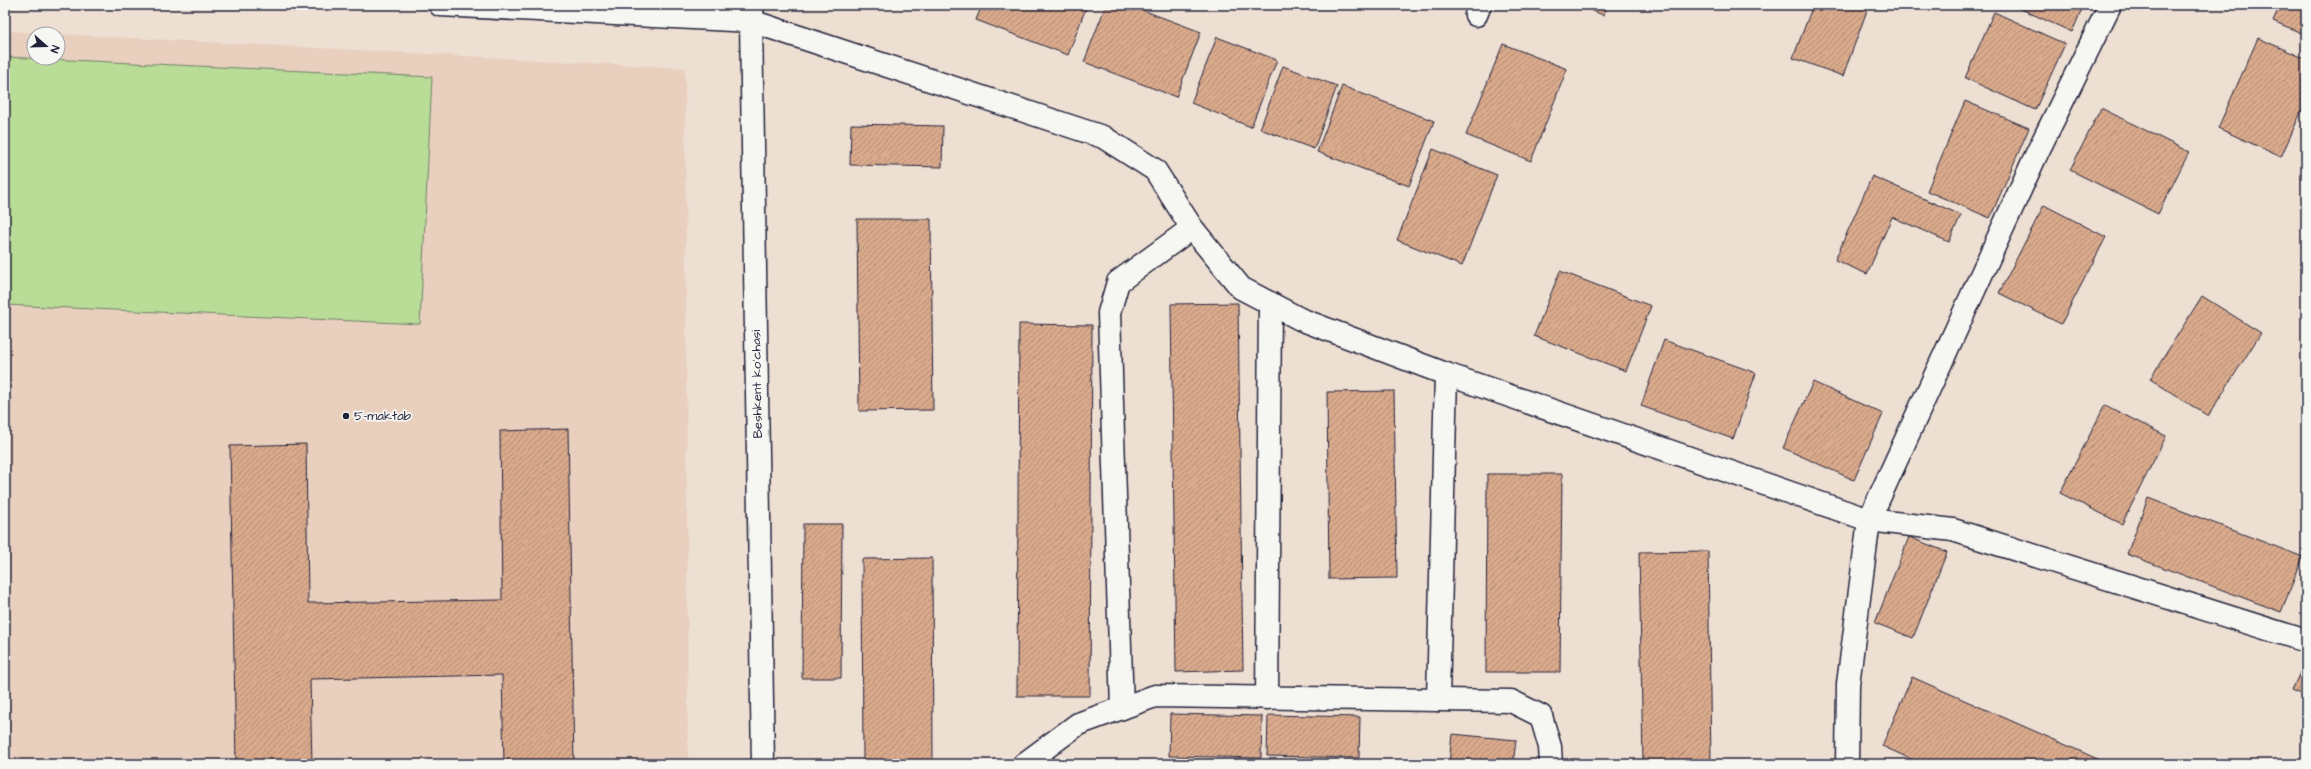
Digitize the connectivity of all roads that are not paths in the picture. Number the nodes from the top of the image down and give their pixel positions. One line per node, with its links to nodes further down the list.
1 (440, 5): 3 (street)
2 (2110, 5): 7 (street)
3 (752, 13): 4 (street); 12 (street, Beshkent ko'chasi)
4 (1192, 228): 5 (street); 11 (street)
5 (1270, 303): 6 (street); 9 (street)
6 (1446, 374): 7 (street); 10 (street)
7 (1869, 520): 8 (street); 15 (street)
8 (2306, 641)
9 (1267, 698): 10 (street); 11 (street)
10 (1438, 700): 14 (street)
11 (1122, 708): 13 (street)
12 (763, 764)
13 (1024, 764)
14 (1551, 764)
15 (1847, 764)

